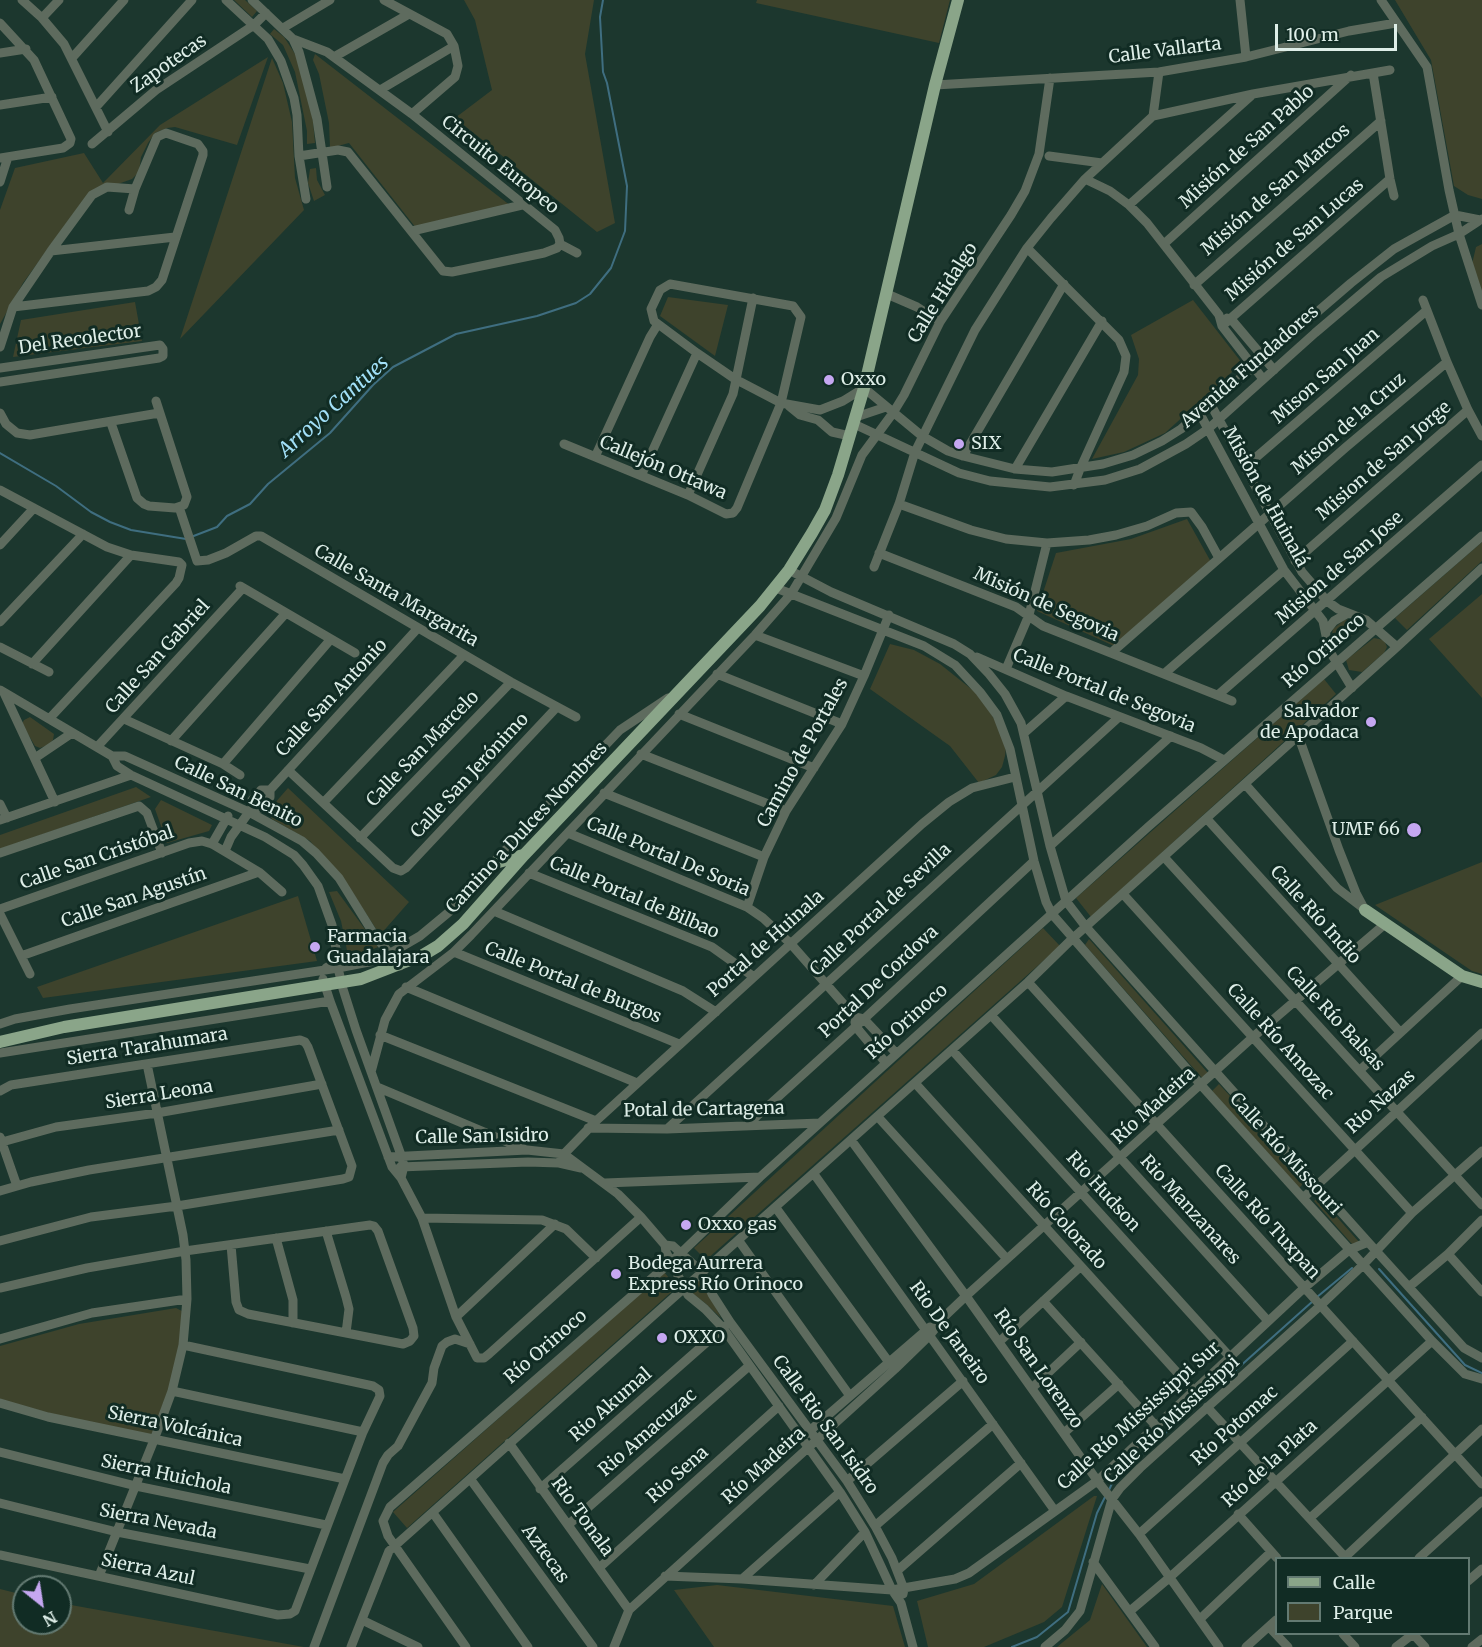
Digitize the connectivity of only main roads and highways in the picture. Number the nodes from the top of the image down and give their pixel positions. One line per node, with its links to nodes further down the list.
1 (958, 0): 2 (main road, Camino a Dulces Nombres)
2 (524, 855): 3 (main road); 6 (main road, Camino a Dulces Nombres)
3 (492, 864)
4 (1365, 909): 5 (main road)
5 (1482, 982)
6 (0, 1042)

